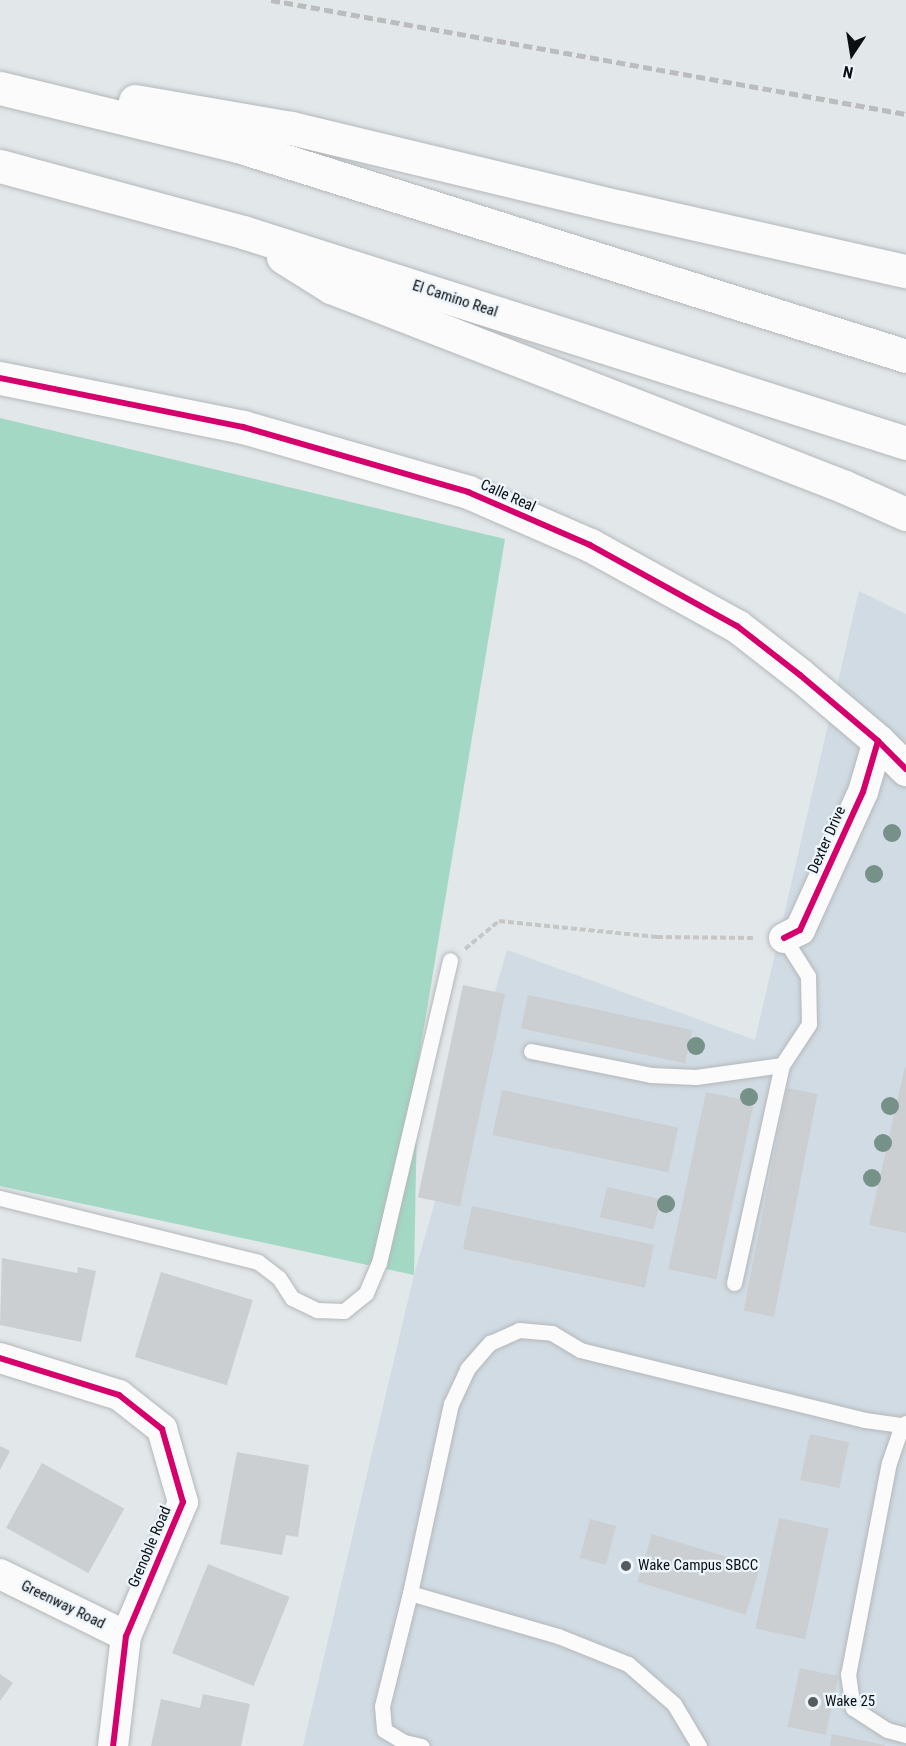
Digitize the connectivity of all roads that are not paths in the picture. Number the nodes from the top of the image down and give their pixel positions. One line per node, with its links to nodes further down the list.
1 (0, 88): 2 (main road)
2 (31, 95): 5 (main road); 6 (main road)
3 (0, 166): 4 (main road, El Camino Real)
4 (243, 232): 8 (main road, El Camino Real); 9 (main road)
5 (906, 271)
6 (906, 356)
7 (0, 378): 10 (main road, Calle Real)
8 (906, 443)
9 (906, 514)
10 (878, 741): 11 (main road, Calle Real); 12 (street, Dexter Drive)
11 (906, 769)
12 (784, 938): 15 (lane)
13 (450, 960): 16 (lane)
14 (531, 1051): 15 (lane)
15 (783, 1065): 17 (lane)
16 (0, 1198)
17 (734, 1283)
18 (0, 1358): 22 (street, Grenoble Road)
19 (904, 1424): 21 (lane); 23 (lane)
20 (0, 1574): 22 (street, Greenway Road)
21 (410, 1593): 25 (lane); 26 (lane)
22 (126, 1636): 24 (street, Grenoble Road)
23 (906, 1735)
24 (113, 1746)
25 (422, 1746)
26 (699, 1746)

